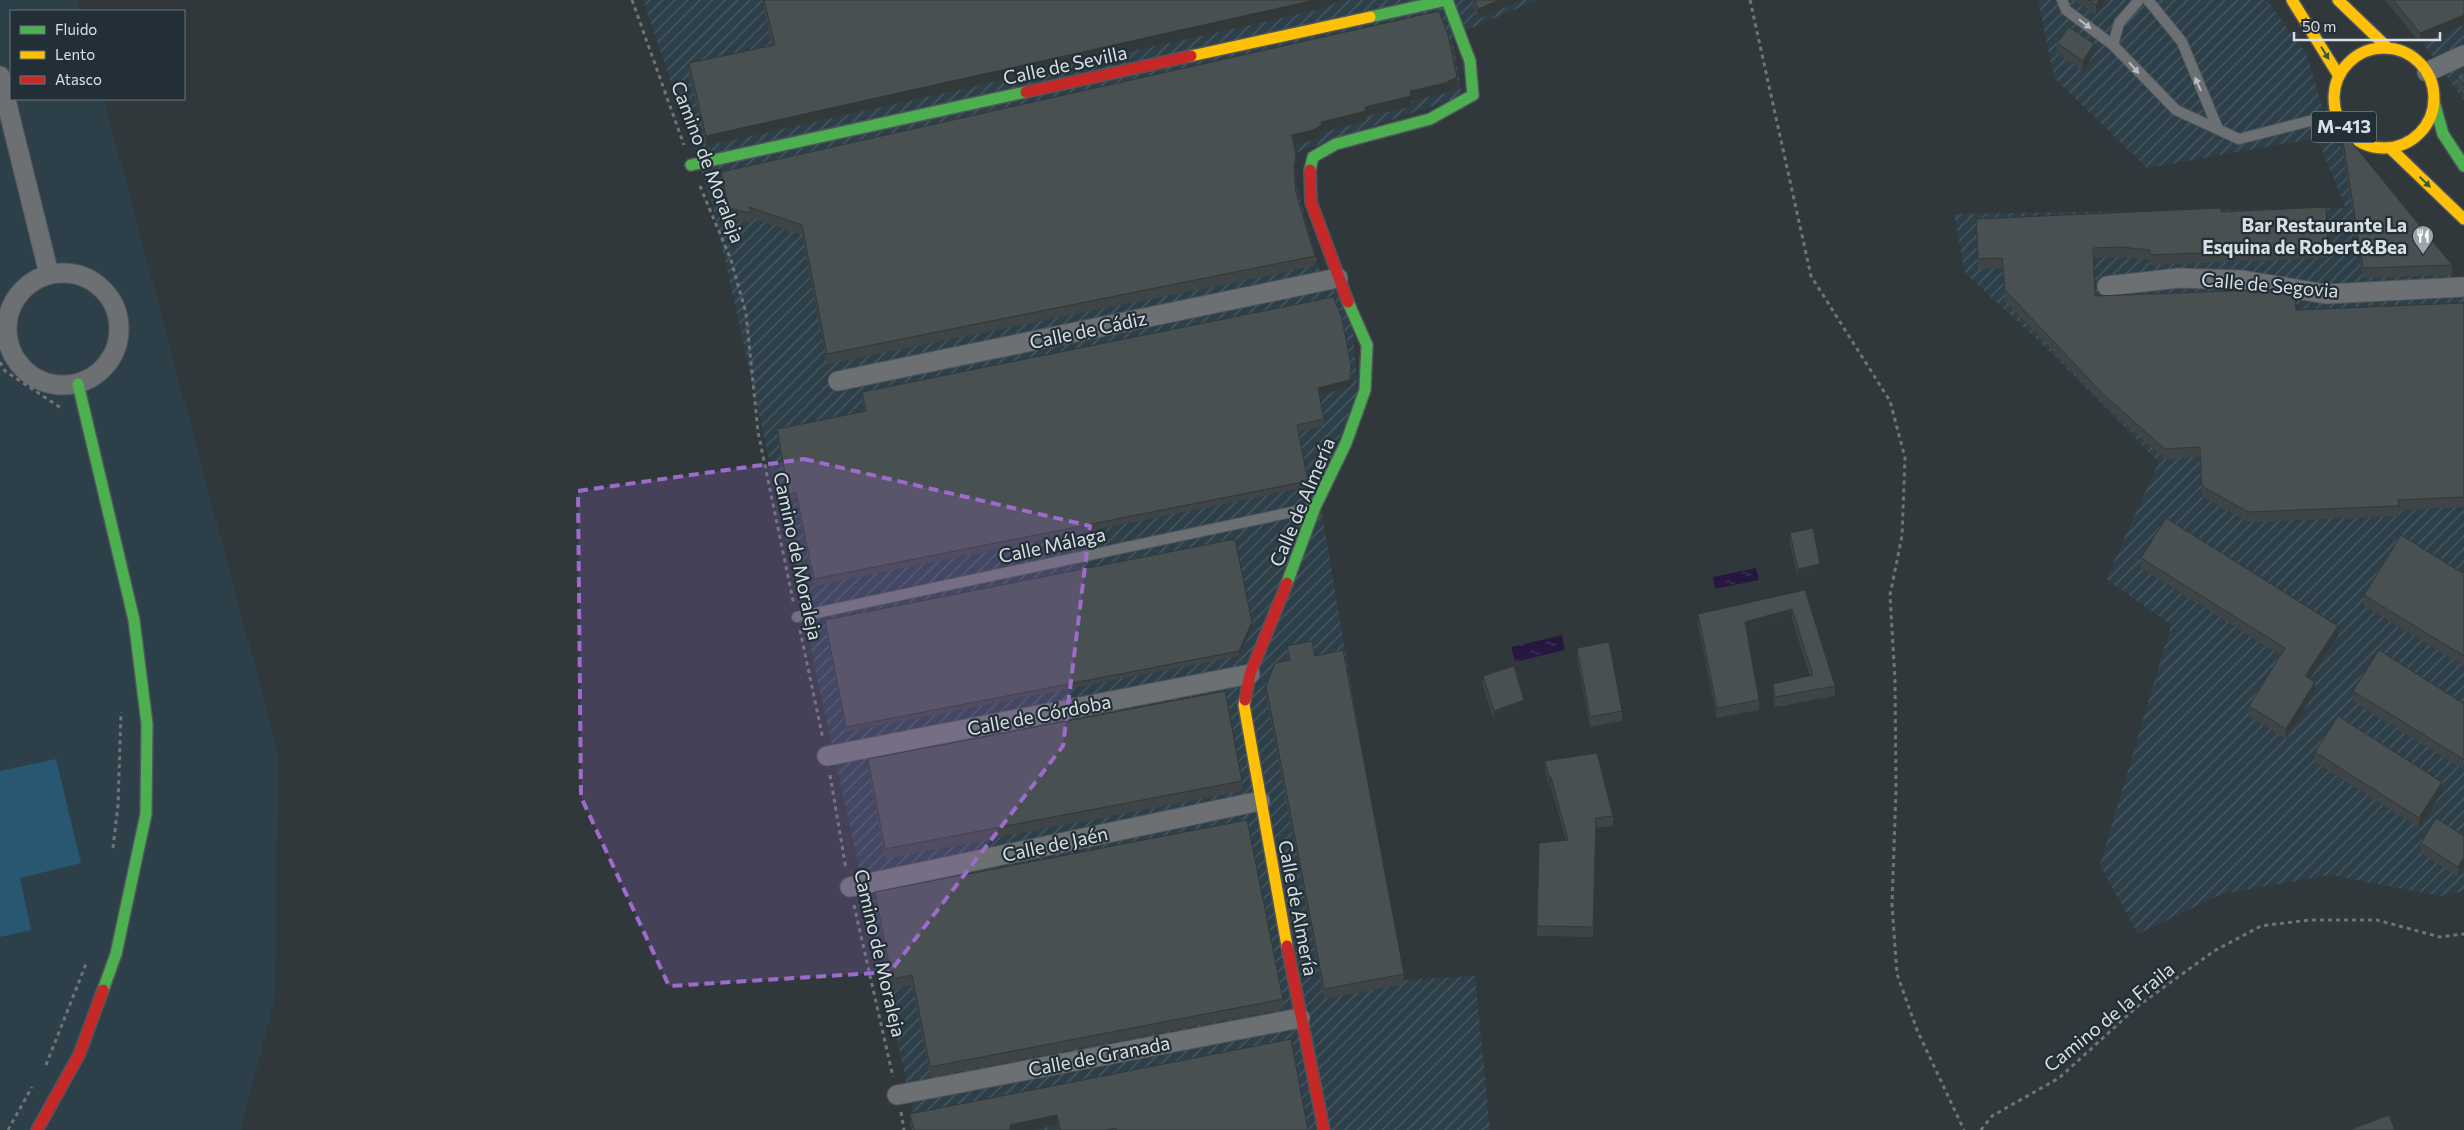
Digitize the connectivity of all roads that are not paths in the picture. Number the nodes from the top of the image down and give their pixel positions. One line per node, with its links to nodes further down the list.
1 (1447, 0): 18 (street, Calle de Sevilla); 22 (street, Calle de Almería)
2 (2062, 0): 7 (lane, one-way to 7)
3 (2139, 0): 7 (lane)
4 (2148, 0): 15 (lane, one-way to 4)
5 (2292, 0): 12 (street, one-way to 12)
6 (2338, 0): 8 (street)
7 (2113, 45): 15 (lane, one-way to 15)
8 (2388, 48): 10 (street); 12 (street)
9 (2464, 55): 10 (street)
10 (2427, 72): 13 (street, M-413)
11 (0, 76): 21 (street)
12 (2339, 76): 14 (street, M-413)
13 (2436, 109): 16 (street, M-413); 17 (street); 19 (street, M-413)
14 (2337, 114): 15 (lane); 16 (street, M-413)
15 (2218, 129)
16 (2390, 148): 20 (street, M-413, one-way to 20)
17 (2464, 150)
18 (691, 165)
19 (2464, 166)
20 (2464, 219)
21 (48, 274): 25 (street); 27 (street)
22 (1338, 278): 26 (street, Calle de Cádiz); 28 (street, Calle de Almería)
23 (2107, 286): 24 (street, Calle de Segovia)
24 (2464, 287)
25 (4, 344): 27 (street)
26 (838, 381)
27 (78, 384): 36 (street)
28 (1315, 507): 29 (lane, Calle Málaga); 30 (street, Calle de Almería)
29 (797, 617)
30 (1250, 674): 31 (street, Calle de Córdoba); 32 (street, Calle de Almería)
31 (827, 756)
32 (1260, 801): 33 (street, Calle de Jaén); 34 (street, Calle de Almería)
33 (850, 887)
34 (1300, 1018): 35 (street, Calle de Granada); 37 (street, Calle de Almería)
35 (897, 1095)
36 (37, 1130)
37 (1324, 1130)

